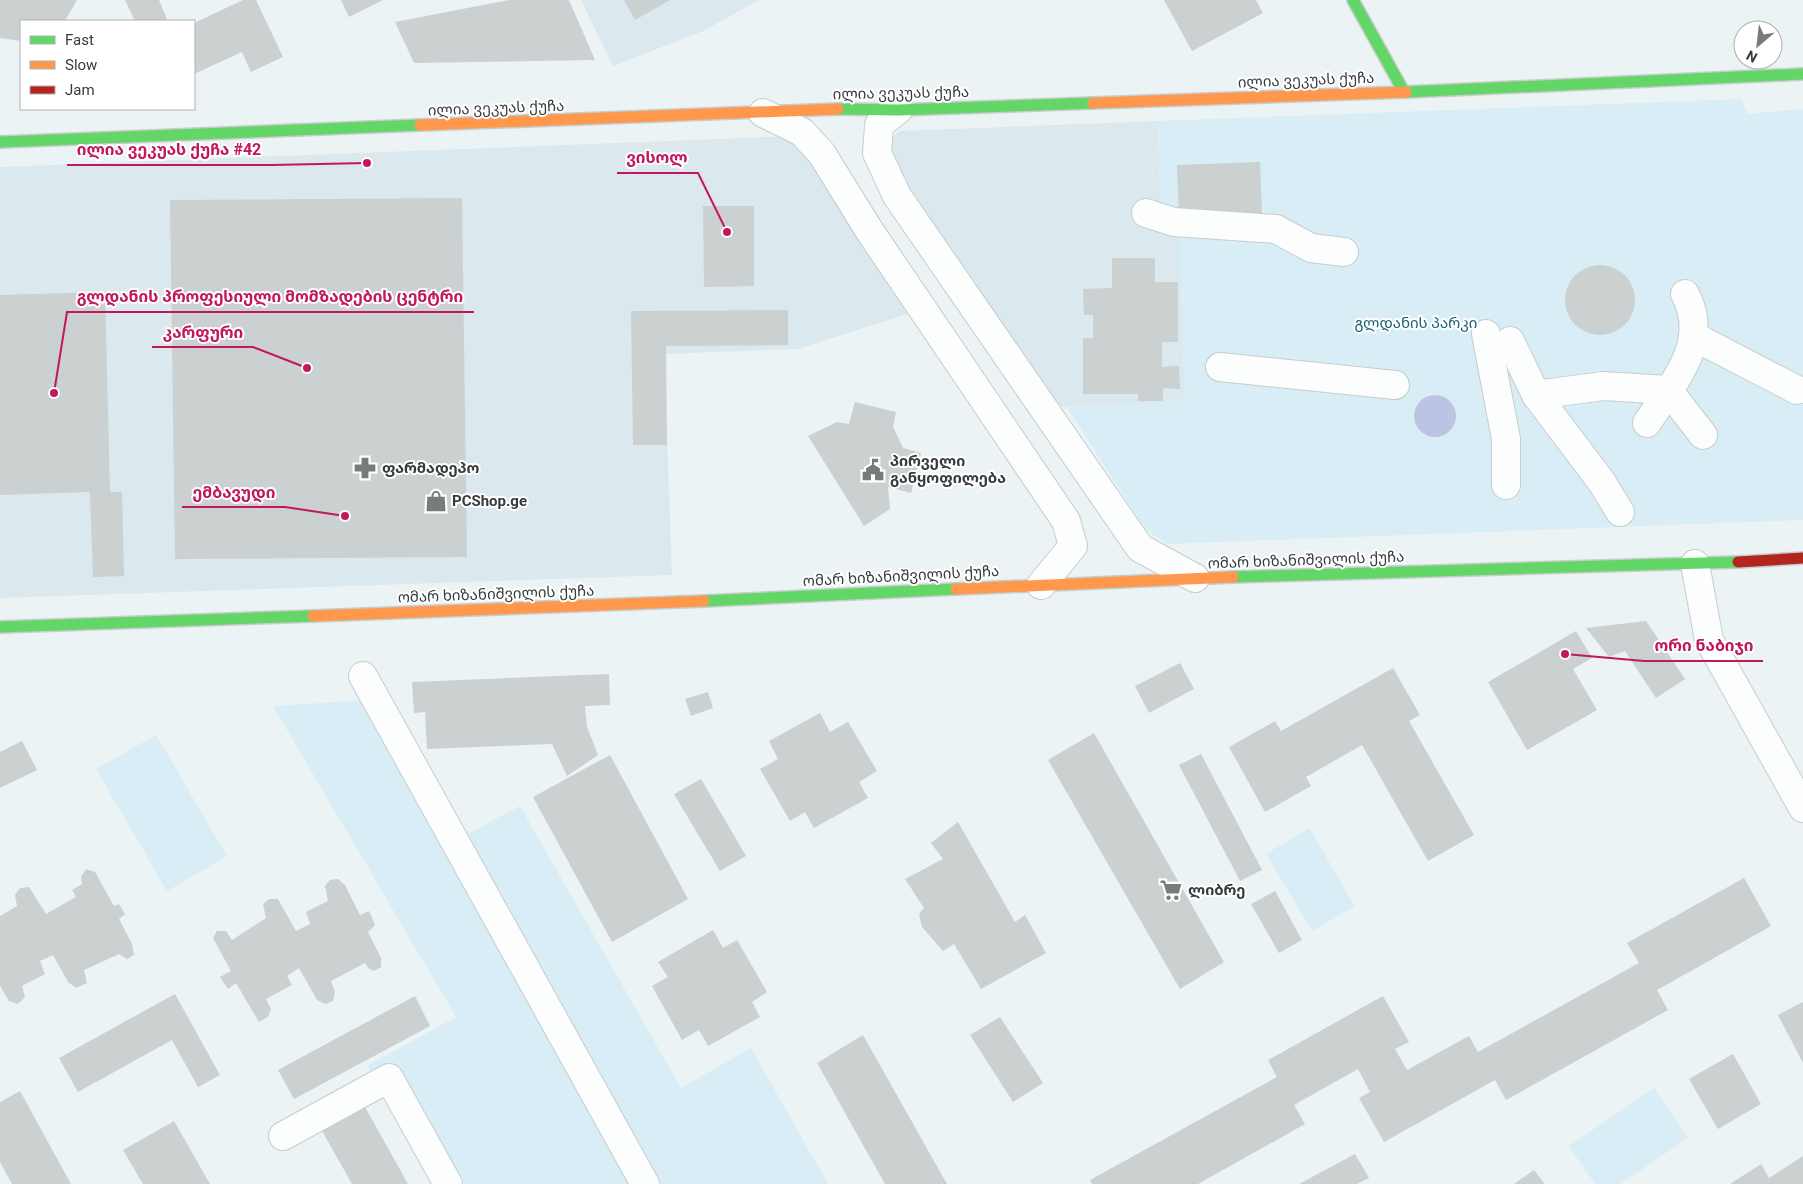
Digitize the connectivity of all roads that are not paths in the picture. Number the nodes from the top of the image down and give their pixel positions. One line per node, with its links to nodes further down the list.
1 (1353, 0): 3 (main road)
2 (1803, 74): 3 (main road, ილია ვეკუას ქუჩა)
3 (1404, 92): 4 (main road, ილია ვეკუას ქუჩა)
4 (898, 110): 5 (main road, ილია ვეკუას ქუჩა); 22 (street)
5 (763, 113): 6 (main road, ილია ვეკუას ქუჩა); 23 (street)
6 (0, 142)
7 (1146, 212): 8 (street)
8 (1344, 252)
9 (1685, 294): 10 (street)
10 (1695, 337): 13 (street); 14 (street)
11 (1220, 367): 12 (street)
12 (1395, 385)
13 (1668, 390): 15 (street); 16 (street); 17 (street)
14 (1796, 390)
15 (1536, 394): 18 (street); 19 (street)
16 (1647, 423)
17 (1703, 434)
18 (1506, 485)
19 (1620, 512)
20 (1803, 558): 21 (main road, ომარ ხიზანიშვილის ქუჩა)
21 (1695, 564): 22 (main road, ომარ ხიზანიშვილის ქუჩა); 26 (street)
22 (1195, 578): 23 (main road, ომარ ხიზანიშვილის ქუჩა)
23 (1042, 585): 24 (main road, ომარ ხიზანიშვილის ქუჩა)
24 (0, 627)
25 (363, 676): 29 (street)
26 (1803, 808)
27 (283, 1136): 28 (street)
28 (448, 1184)
29 (645, 1184)

